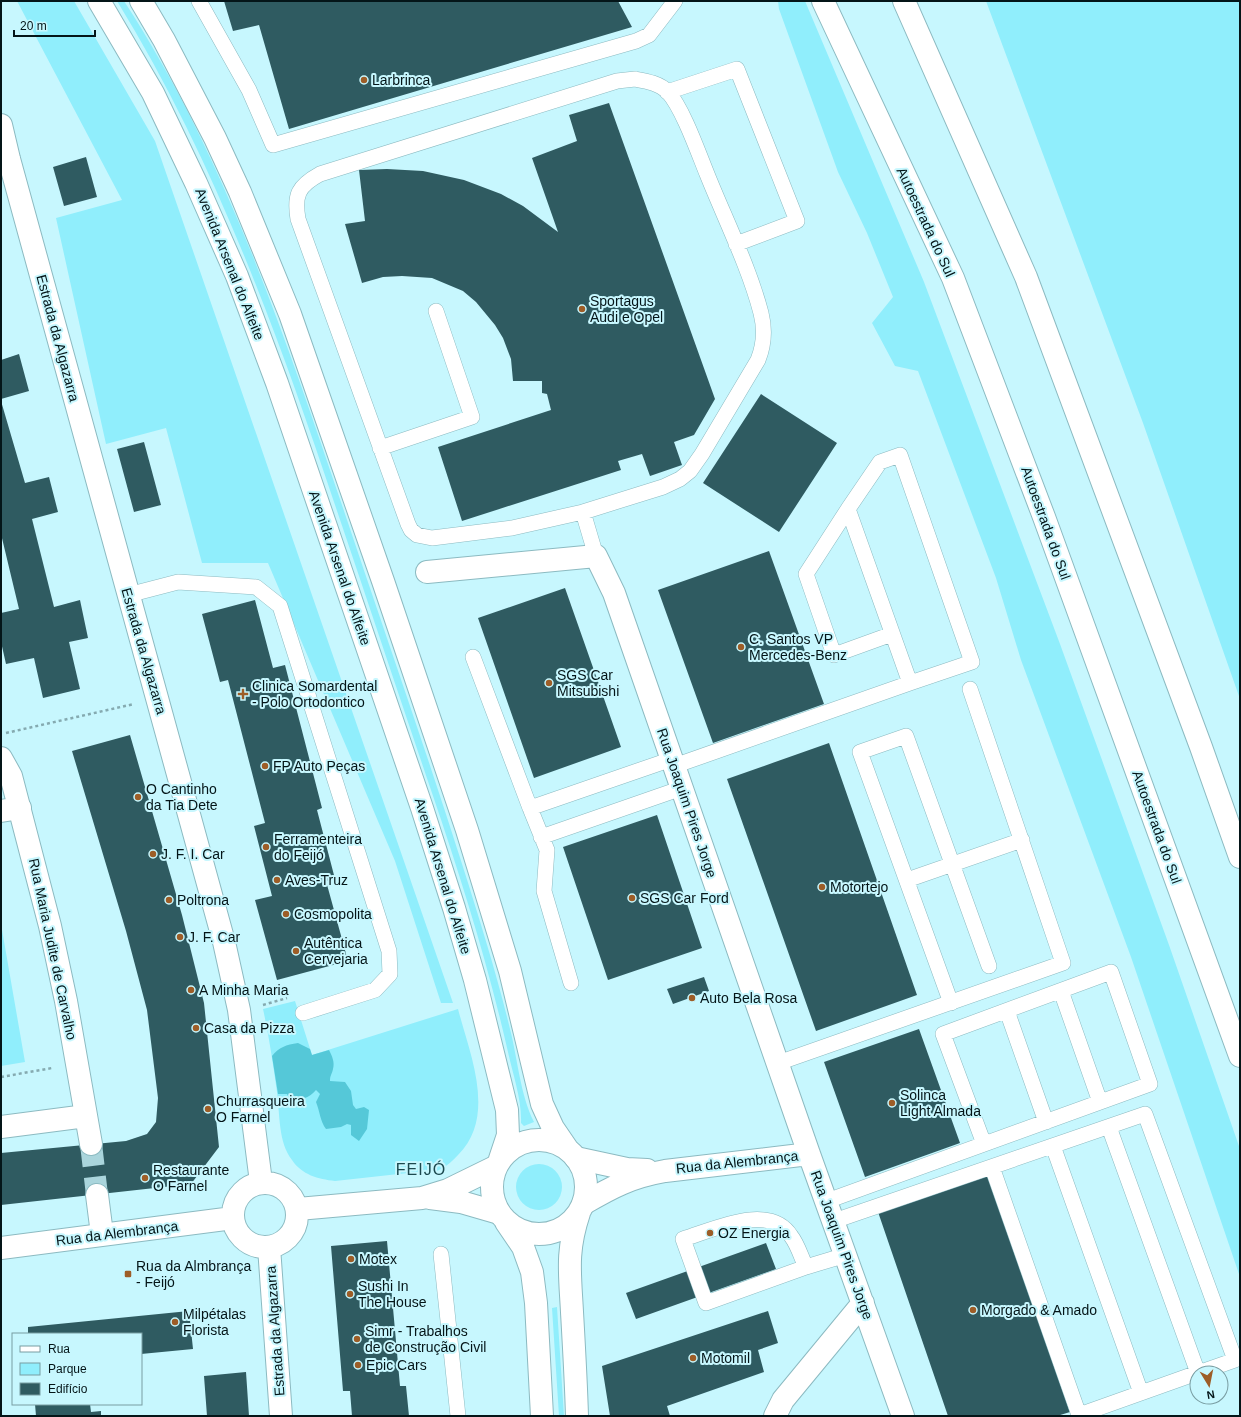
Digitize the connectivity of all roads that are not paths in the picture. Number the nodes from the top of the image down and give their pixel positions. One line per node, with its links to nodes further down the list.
1 (99, 1): 49 (main road, Avenida Arsenal do Alfeite)
2 (142, 1): 47 (main road)
3 (199, 1): 4 (lane)
4 (675, 1)
5 (823, 1): 37 (main road, Autoestrada do Sul)
6 (904, 1): 28 (main road)
7 (668, 92): 9 (lane); 9 (lane); 11 (lane)
8 (1, 125): 16 (main road, Estrada da Algazarra)
9 (736, 244): 13 (lane)
10 (436, 311): 11 (lane)
11 (380, 448): 13 (lane)
12 (848, 509): 17 (lane); 17 (lane); 19 (lane)
13 (582, 512): 14 (lane)
14 (596, 556): 15 (main road); 22 (main road, Rua Joaquim Pires Jorge)
15 (427, 572)
16 (128, 594): 36 (lane); 52 (main road, Estrada da Algazarra)
17 (892, 634): 19 (lane)
18 (473, 657): 24 (lane)
19 (910, 683): 22 (lane)
20 (970, 688): 27 (lane)
21 (1, 758): 25 (main road, Rua Maria Judite de Carvalho)
22 (673, 762): 23 (main road, Rua Joaquim Pires Jorge); 24 (lane)
23 (682, 788): 26 (lane); 38 (main road, Rua Joaquim Pires Jorge)
24 (530, 808): 26 (lane)
25 (11, 810): 40 (main road, Rua Maria Judite de Carvalho)
26 (541, 837): 32 (lane)
27 (1022, 840): 29 (lane); 34 (lane)
28 (1240, 857)
29 (953, 864): 30 (lane); 30 (lane); 31 (lane)
30 (907, 880): 34 (lane)
31 (989, 966)
32 (571, 983)
33 (1061, 991): 35 (lane); 39 (lane); 39 (lane)
34 (951, 1003): 38 (lane)
35 (1007, 1011): 41 (lane); 45 (lane)
36 (303, 1013)
37 (1240, 1056)
38 (778, 1064): 48 (main road, Rua Joaquim Pires Jorge)
39 (1100, 1102): 41 (lane)
40 (86, 1116): 42 (main road); 44 (main road, Rua Maria Judite de Carvalho)
41 (1046, 1122): 45 (lane)
42 (1, 1127)
43 (1109, 1127): 46 (lane); 67 (lane); 68 (lane)
44 (90, 1144)
45 (984, 1144): 57 (lane)
46 (1053, 1146): 50 (lane); 70 (lane)
47 (572, 1154): 49 (main road); 51 (main road, Rua da Alembrança); 55 (main road)
48 (809, 1154): 51 (main road, Rua da Alembrança); 57 (main road, Rua Joaquim Pires Jorge)
49 (498, 1163): 54 (main road); 58 (main road)
50 (992, 1166): 57 (lane); 77 (lane)
51 (665, 1171): 55 (main road, Rua da Alembrança)
52 (261, 1182): 56 (main road); 59 (main road)
53 (97, 1195): 60 (main road)
54 (422, 1198): 56 (main road); 58 (main road)
55 (581, 1208): 58 (main road); 74 (main road)
56 (298, 1209): 61 (main road)
57 (830, 1211): 64 (main road, Rua Joaquim Pires Jorge)
58 (502, 1217): 73 (main road)
59 (233, 1218): 60 (main road, Rua da Alembrança); 61 (main road)
60 (102, 1234): 62 (main road, Rua da Alembrança)
61 (269, 1247): 71 (main road, Estrada da Algazarra)
62 (1, 1248)
63 (441, 1254): 72 (lane)
64 (846, 1255): 65 (lane); 66 (main road, Rua Joaquim Pires Jorge)
65 (806, 1267): 65 (lane)
66 (863, 1303): 75 (main road); 76 (main road, Rua Joaquim Pires Jorge)
67 (1195, 1365)
68 (1221, 1365)
69 (1189, 1376): 70 (lane)
70 (1141, 1393): 77 (lane)
71 (281, 1416)
72 (458, 1416)
73 (542, 1416)
74 (578, 1416)
75 (775, 1416)
76 (903, 1416)
77 (1078, 1416)

